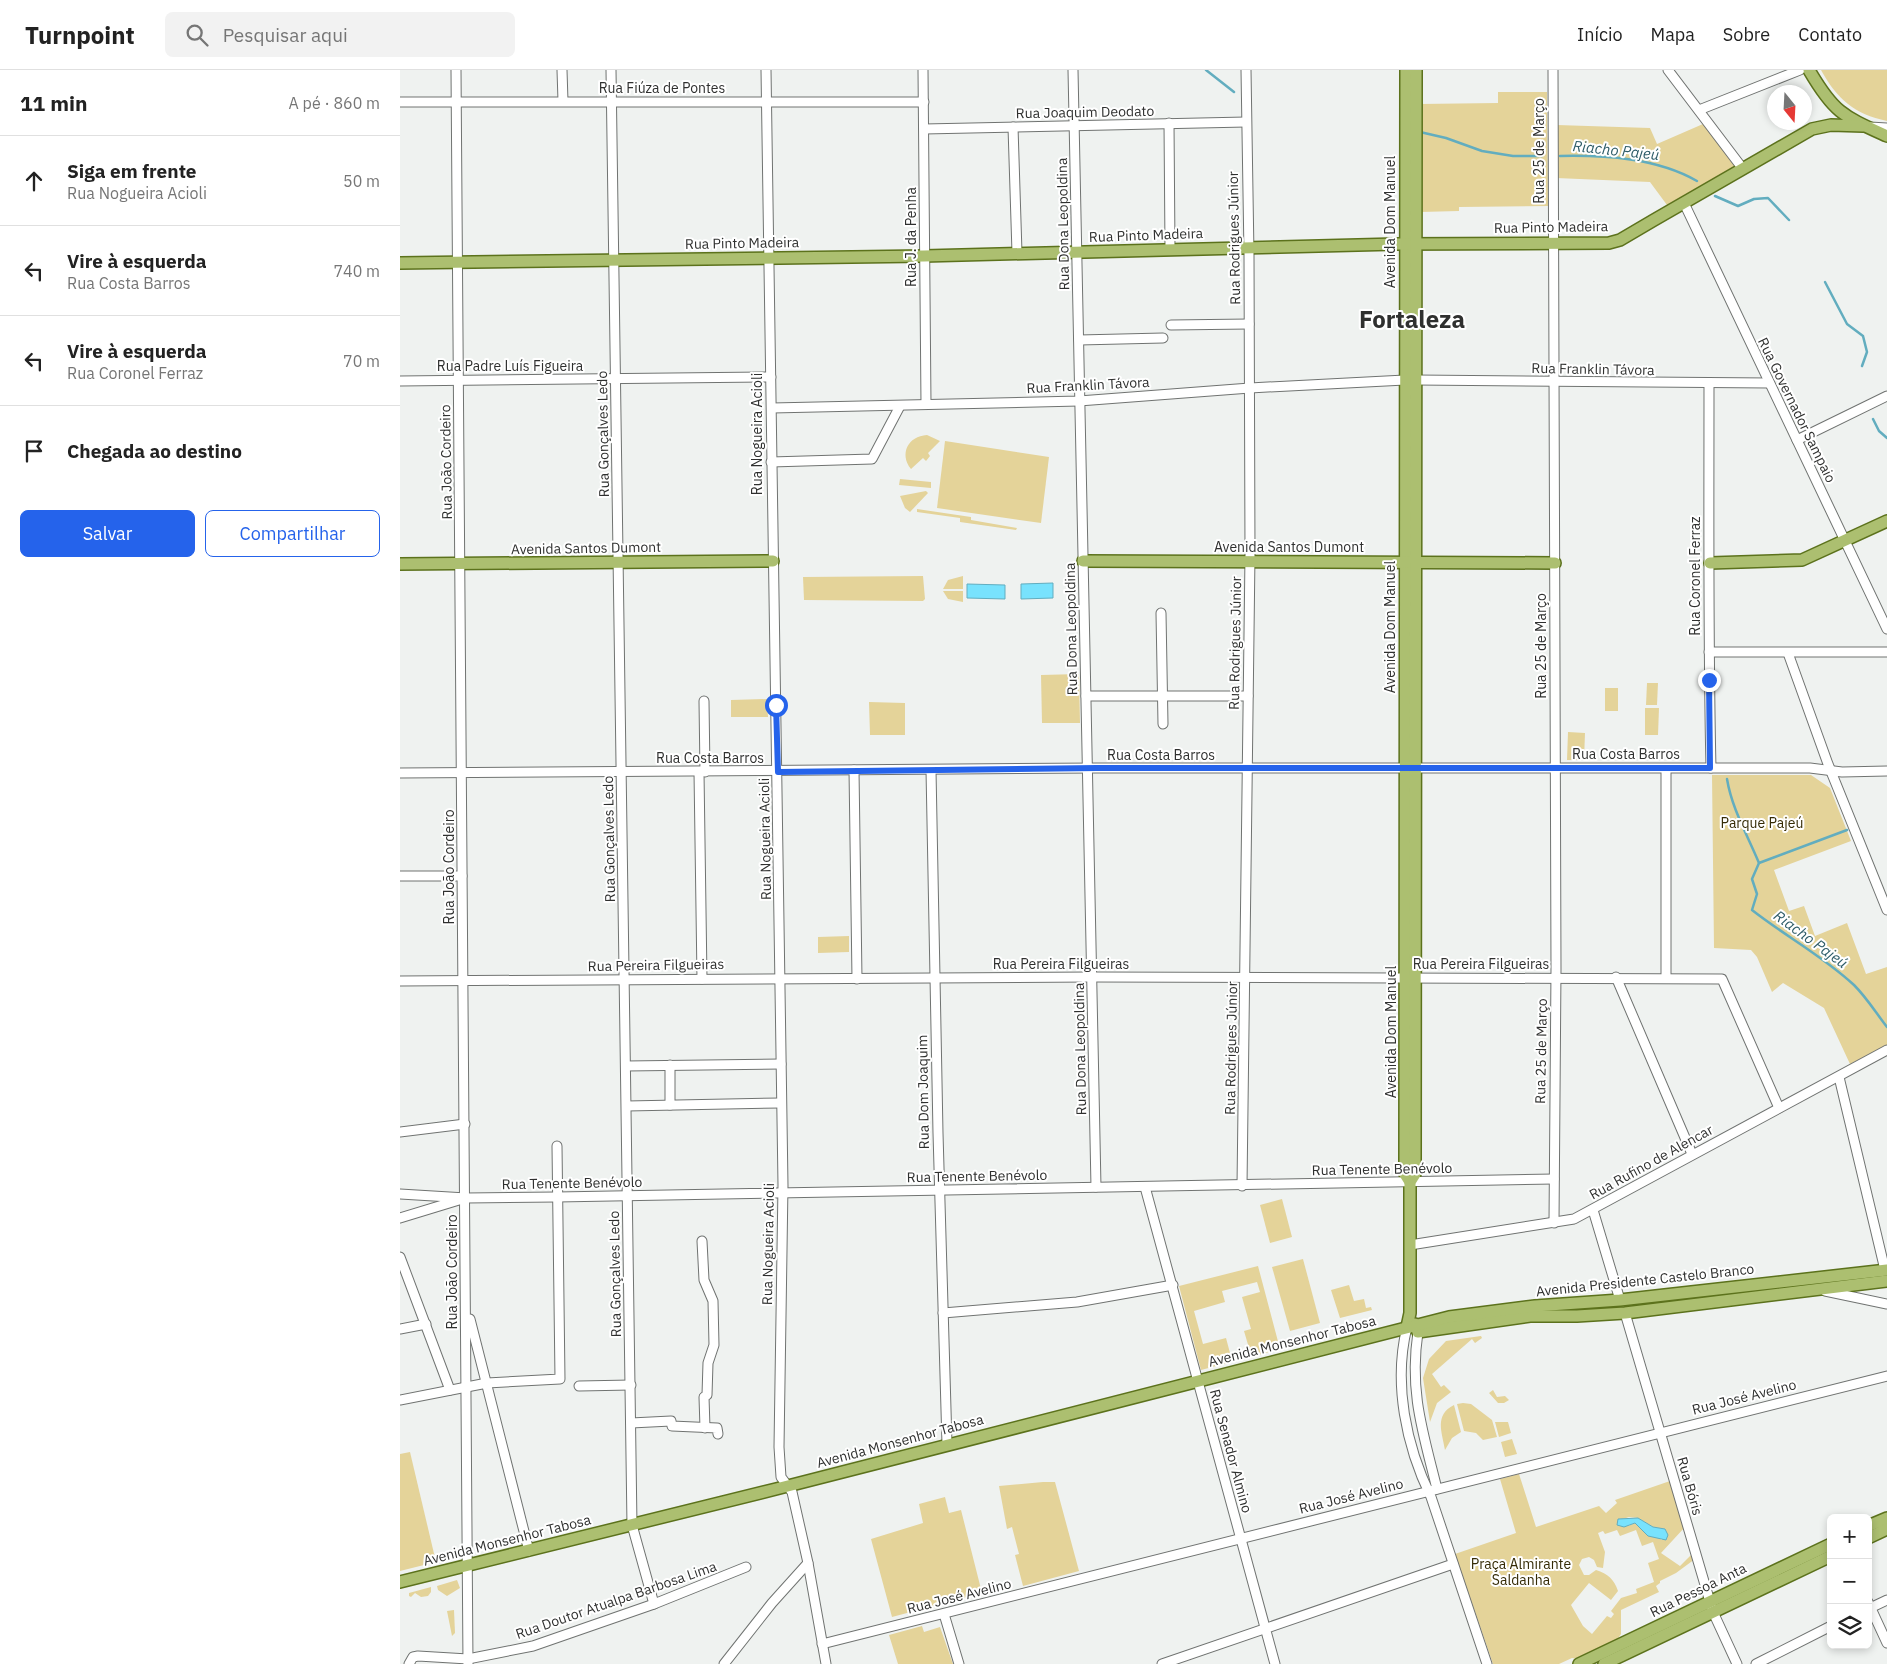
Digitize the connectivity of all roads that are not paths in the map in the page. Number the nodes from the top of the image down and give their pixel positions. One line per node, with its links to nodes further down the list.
1 (456, 70): 14 (street, Rua João Cordeiro)
2 (562, 70): 15 (street)
3 (611, 70): 16 (street, Rua Gonçalves Ledo)
4 (766, 70): 18 (street, Rua Nogueira Acioli)
5 (923, 70): 19 (street, Rua J. da Penha)
6 (1073, 70): 23 (street, Rua Dona Leopoldina)
7 (1246, 70): 21 (street, Rua Rodrigues Júnior)
8 (1406, 70): 32 (main road, Avenida Dom Manuel)
9 (1416, 70): 32 (main road, Avenida Dom Manuel)
10 (1553, 70): 31 (street, Rua 25 de Março)
11 (1668, 70): 20 (street)
12 (1800, 70): 20 (street)
13 (1809, 70): 24 (main road)
14 (456, 100): 15 (street, Rua Fiúza de Pontes); 17 (street, Rua Fiúza de Pontes); 40 (street, Rua João Cordeiro)
15 (563, 100): 16 (street, Rua Fiúza de Pontes)
16 (612, 101): 18 (street, Rua Fiúza de Pontes); 39 (street, Rua Gonçalves Ledo)
17 (400, 102)
18 (767, 102): 19 (street, Rua Fiúza de Pontes); 38 (street, Rua Nogueira Acioli)
19 (924, 102): 27 (street, Rua J. da Penha)
20 (1699, 110): 29 (street)
21 (1246, 122): 22 (street, Rua Joaquim Deodato); 33 (street, Rua Rodrigues Júnior)
22 (1169, 124): 23 (street, Rua Joaquim Deodato); 34 (street)
23 (1075, 126): 25 (street, Rua Joaquim Deodato); 35 (street, Rua Dona Leopoldina)
24 (1863, 126): 26 (street); 28 (main road); 29 (main road, Rua Pinto Madeira)
25 (1013, 127): 27 (street, Rua Joaquim Deodato); 36 (street)
26 (1887, 128)
27 (924, 129): 37 (street, Rua J. da Penha)
28 (1887, 136)
29 (1742, 169): 30 (main road, Rua Pinto Madeira)
30 (1684, 203): 31 (main road, Rua Pinto Madeira); 52 (street, Rua Governador Sampaio)
31 (1553, 243): 32 (main road, Rua Pinto Madeira); 51 (street, Rua 25 de Março)
32 (1410, 244): 33 (main road, Rua Pinto Madeira); 49 (main road, Avenida Dom Manuel)
33 (1249, 247): 34 (main road, Rua Pinto Madeira); 42 (street, Rua Rodrigues Júnior)
34 (1170, 249): 35 (main road, Rua Pinto Madeira)
35 (1078, 252): 36 (main road, Rua Pinto Madeira); 45 (street, Rua Dona Leopoldina)
36 (1017, 253): 37 (main road, Rua Pinto Madeira)
37 (924, 256): 38 (main road, Rua Pinto Madeira); 57 (street, Rua J. da Penha)
38 (768, 258): 39 (main road, Rua Pinto Madeira); 46 (street, Rua Nogueira Acioli)
39 (615, 259): 40 (main road, Rua Pinto Madeira); 47 (street, Rua Gonçalves Ledo)
40 (458, 262): 41 (main road, Rua Pinto Madeira); 48 (street, Rua João Cordeiro)
41 (400, 263)
42 (1249, 324): 43 (street); 54 (street, Rua Rodrigues Júnior)
43 (1171, 325)
44 (1163, 338): 45 (street)
45 (1079, 340): 56 (street, Rua Dona Leopoldina)
46 (771, 377): 47 (street, Rua Padre Luís Figueira); 59 (street, Rua Nogueira Acioli)
47 (616, 379): 48 (street, Rua Padre Luís Figueira); 72 (street, Rua Gonçalves Ledo)
48 (458, 380): 50 (street, Rua Padre Luís Figueira); 71 (street, Rua João Cordeiro)
49 (1411, 380): 51 (street, Rua Franklin Távora); 54 (street, Rua Franklin Távora); 66 (main road, Avenida Dom Manuel)
50 (400, 381)
51 (1554, 382): 53 (street, Rua Franklin Távora); 68 (street, Rua 25 de Março)
52 (1769, 383): 53 (street, Rua Franklin Távora); 60 (street, Rua Governador Sampaio)
53 (1709, 384): 69 (street, Rua Coronel Ferraz)
54 (1250, 388): 56 (street, Rua Franklin Távora); 67 (street, Rua Rodrigues Júnior)
55 (1887, 396): 60 (street)
56 (1079, 401): 57 (street, Rua Franklin Távora); 65 (street, Rua Dona Leopoldina)
57 (926, 404): 58 (street, Rua Franklin Távora)
58 (900, 406): 59 (street, Rua Franklin Távora); 61 (street)
59 (772, 408): 61 (street, Rua Nogueira Acioli)
60 (1797, 440): 63 (street, Rua Governador Sampaio)
61 (771, 462): 64 (street, Rua Nogueira Acioli)
62 (1887, 521): 63 (main road)
63 (1844, 540): 69 (main road); 74 (street, Rua Governador Sampaio)
64 (773, 561): 72 (main road, Avenida Santos Dumont); 94 (street, Rua Nogueira Acioli)
65 (1083, 561): 67 (main road, Avenida Santos Dumont); 78 (street, Rua Dona Leopoldina)
66 (1410, 562): 67 (main road, Avenida Santos Dumont); 68 (main road, Avenida Santos Dumont); 84 (main road, Avenida Dom Manuel)
67 (1250, 563): 80 (street, Rua Rodrigues Júnior)
68 (1555, 563): 85 (street, Rua 25 de Março)
69 (1710, 563): 75 (street, Rua Coronel Ferraz)
70 (400, 564): 71 (main road, Avenida Santos Dumont)
71 (460, 564): 72 (main road, Avenida Santos Dumont); 96 (street, Rua João Cordeiro)
72 (619, 564): 97 (street, Rua Gonçalves Ledo)
73 (1162, 613): 79 (street)
74 (1887, 629)
75 (1709, 652): 77 (street); 86 (street, Rua Coronel Ferraz)
76 (1887, 652): 77 (street)
77 (1788, 653): 91 (street)
78 (1086, 696): 79 (street); 83 (street, Rua Dona Leopoldina)
79 (1162, 696): 80 (street); 82 (street)
80 (1248, 696): 87 (street, Rua Rodrigues Júnior)
81 (704, 701): 93 (street)
82 (1163, 724)
83 (1088, 768): 87 (street, Rua Costa Barros); 90 (street, Rua Costa Barros); 101 (street, Rua Dona Leopoldina)
84 (1410, 768): 85 (street, Rua Costa Barros); 87 (street, Rua Costa Barros); 109 (main road, Avenida Dom Manuel)
85 (1555, 768): 88 (street, Rua Costa Barros); 110 (street, Rua 25 de Março)
86 (1710, 768): 88 (street, Rua Costa Barros); 91 (street, Rua Costa Barros)
87 (1247, 769): 108 (street, Rua Rodrigues Júnior)
88 (1666, 769): 103 (street)
89 (854, 770): 90 (street, Rua Costa Barros); 94 (street, Rua Costa Barros); 106 (street)
90 (931, 770): 107 (street, Rua Dom Joaquim)
91 (1831, 770): 92 (street, Rua Costa Barros); 100 (street)
92 (1887, 771)
93 (702, 772): 94 (street, Rua Costa Barros); 97 (street, Rua Costa Barros); 104 (street)
94 (778, 772): 105 (street, Rua Nogueira Acioli)
95 (400, 773): 96 (street, Rua Costa Barros)
96 (462, 773): 97 (street, Rua Costa Barros); 99 (street, Rua João Cordeiro)
97 (622, 773): 111 (street, Rua Gonçalves Ledo)
98 (400, 876): 99 (street)
99 (462, 876): 113 (street, Rua João Cordeiro)
100 (1887, 910)
101 (1092, 977): 107 (street, Rua Pereira Filgueiras); 108 (street, Rua Pereira Filgueiras); 130 (street, Rua Dona Leopoldina)
102 (1616, 977): 103 (street, Rua Pereira Filgueiras); 110 (street, Rua Pereira Filgueiras); 126 (street)
103 (1666, 977): 122 (street, Rua Pereira Filgueiras)
104 (702, 978): 105 (street, Rua Pereira Filgueiras); 111 (street, Rua Pereira Filgueiras)
105 (781, 978): 106 (street, Rua Pereira Filgueiras); 115 (street, Rua Nogueira Acioli)
106 (856, 978): 107 (street, Rua Pereira Filgueiras)
107 (935, 978): 132 (street, Rua Dom Joaquim)
108 (1246, 978): 109 (street, Rua Pereira Filgueiras); 129 (street, Rua Rodrigues Júnior)
109 (1411, 978): 110 (street, Rua Pereira Filgueiras); 128 (main road, Avenida Dom Manuel)
110 (1556, 978): 127 (street, Rua 25 de Março)
111 (625, 980): 113 (street, Rua Pereira Filgueiras); 117 (street, Rua Gonçalves Ledo)
112 (400, 981): 113 (street, Rua Pereira Filgueiras)
113 (464, 981): 123 (street, Rua João Cordeiro)
114 (1887, 1050): 118 (street, Rua Rufino de Alencar)
115 (781, 1064): 116 (street); 119 (street, Rua Nogueira Acioli)
116 (670, 1065): 117 (street); 120 (street)
117 (626, 1066): 121 (street, Rua Gonçalves Ledo)
118 (1839, 1077): 122 (street, Rua Rufino de Alencar); 144 (street)
119 (781, 1103): 120 (street); 133 (street, Rua Nogueira Acioli)
120 (670, 1105): 121 (street)
121 (627, 1106): 135 (street, Rua Gonçalves Ledo)
122 (1779, 1108): 126 (street, Rua Rufino de Alencar)
123 (465, 1124): 124 (street); 137 (street, Rua João Cordeiro)
124 (400, 1132)
125 (556, 1146): 136 (street)
126 (1692, 1154): 138 (street, Rua Rufino de Alencar)
127 (1554, 1179): 128 (street, Rua Tenente Benévolo); 140 (street, Rua 25 de Março)
128 (1410, 1182): 129 (street, Rua Tenente Benévolo); 142 (main road, Avenida Dom Manuel)
129 (1242, 1186): 131 (street, Rua Tenente Benévolo)
130 (1096, 1187): 131 (street, Rua Tenente Benévolo); 132 (street, Rua Tenente Benévolo)
131 (1145, 1187): 145 (street, Rua Senador Almino)
132 (939, 1191): 133 (street, Rua Tenente Benévolo); 150 (street, Rua Dom Joaquim)
133 (783, 1193): 135 (street, Rua Tenente Benévolo); 168 (street, Rua Nogueira Acioli)
134 (400, 1194): 137 (street, Rua Tenente Benévolo)
135 (627, 1196): 136 (street, Rua Tenente Benévolo); 158 (street, Rua Gonçalves Ledo)
136 (557, 1197): 137 (street, Rua Tenente Benévolo); 157 (street)
137 (466, 1198): 139 (street); 149 (street, Rua João Cordeiro)
138 (1593, 1210): 140 (street, Rua Rufino de Alencar); 147 (street)
139 (400, 1218)
140 (1554, 1223): 142 (street, Rua Rufino de Alencar)
141 (702, 1241): 164 (street)
142 (1410, 1245): 153 (main road, Avenida Dom Manuel)
143 (400, 1257): 152 (street)
144 (1886, 1273): 146 (main road, Avenida Presidente Castelo Branco); 147 (main road, Avenida Presidente Castelo Branco)
145 (1173, 1285): 150 (street); 156 (street, Rua Senador Almino)
146 (1815, 1290): 148 (street); 151 (main road, Avenida Presidente Castelo Branco)
147 (1620, 1300): 153 (main road, Avenida Presidente Castelo Branco)
148 (1887, 1304)
149 (466, 1307): 157 (street); 160 (street, Rua João Cordeiro)
150 (944, 1313): 167 (street, Rua Dom Joaquim)
151 (1625, 1313): 153 (main road, Avenida Presidente Castelo Branco); 165 (street, Rua Bóris)
152 (426, 1324): 154 (street); 161 (street)
153 (1413, 1328): 156 (main road, Avenida Monsenhor Tabosa); 169 (street); 170 (street)
154 (400, 1329)
155 (1887, 1376): 165 (street, Rua José Avelino)
156 (1198, 1380): 167 (main road, Avenida Monsenhor Tabosa); 176 (street, Rua Senador Almino)
157 (487, 1383): 160 (street); 178 (street)
158 (631, 1385): 159 (street); 163 (street, Rua Gonçalves Ledo)
159 (579, 1386)
160 (466, 1387): 161 (street); 182 (street, Rua João Cordeiro)
161 (450, 1390): 162 (street)
162 (400, 1400)
163 (631, 1423): 164 (street); 173 (street, Rua Gonçalves Ledo)
164 (705, 1428): 166 (street)
165 (1660, 1432): 169 (street, Rua José Avelino); 188 (street, Rua Bóris)
166 (718, 1434)
167 (947, 1444): 168 (main road, Avenida Monsenhor Tabosa)
168 (787, 1486): 173 (main road, Avenida Monsenhor Tabosa); 180 (street, Rua Nogueira Acioli)
169 (1437, 1489): 170 (street, Rua José Avelino)
170 (1428, 1491): 176 (street, Rua José Avelino); 181 (street)
171 (1887, 1518): 172 (main road)
172 (1872, 1524)
173 (632, 1525): 178 (main road, Avenida Monsenhor Tabosa); 186 (street, Rua Gonçalves Ledo)
174 (1887, 1529): 175 (main road)
175 (1872, 1536)
176 (1240, 1538): 190 (street, Rua José Avelino); 191 (street, Rua Senador Almino)
177 (1827, 1546): 188 (main road, Rua Pessoa Anta)
178 (529, 1550): 182 (main road, Avenida Monsenhor Tabosa)
179 (1827, 1558): 188 (main road, Rua Pessoa Anta)
180 (808, 1563): 194 (street, Rua Nogueira Acioli); 197 (street)
181 (1454, 1564): 191 (street); 202 (street)
182 (469, 1566): 184 (main road, Avenida Monsenhor Tabosa); 195 (street, Rua João Cordeiro)
183 (746, 1567): 186 (street, Rua Doutor Atualpa Barbosa Lima)
184 (400, 1582)
185 (1887, 1600): 187 (street)
186 (654, 1604): 195 (street, Rua Doutor Atualpa Barbosa Lima)
187 (1872, 1605)
188 (1711, 1606): 203 (main road, Rua Pessoa Anta); 204 (main road, Rua Pessoa Anta); 205 (street, Rua Bóris)
189 (1872, 1612): 193 (street)
190 (944, 1614): 194 (street, Rua José Avelino); 199 (street)
191 (1265, 1628): 200 (street); 201 (street, Rua Senador Almino)
192 (1827, 1628): 206 (street)
193 (1887, 1643)
194 (822, 1644): 198 (street, Rua Nogueira Acioli)
195 (468, 1662): 196 (street, Rua Doutor Atualpa Barbosa Lima)
196 (409, 1664)
197 (724, 1664)
198 (826, 1664)
199 (959, 1664)
200 (1162, 1664)
201 (1275, 1664)
202 (1487, 1664)
203 (1579, 1664)
204 (1604, 1664)
205 (1736, 1664)
206 (1756, 1664)

